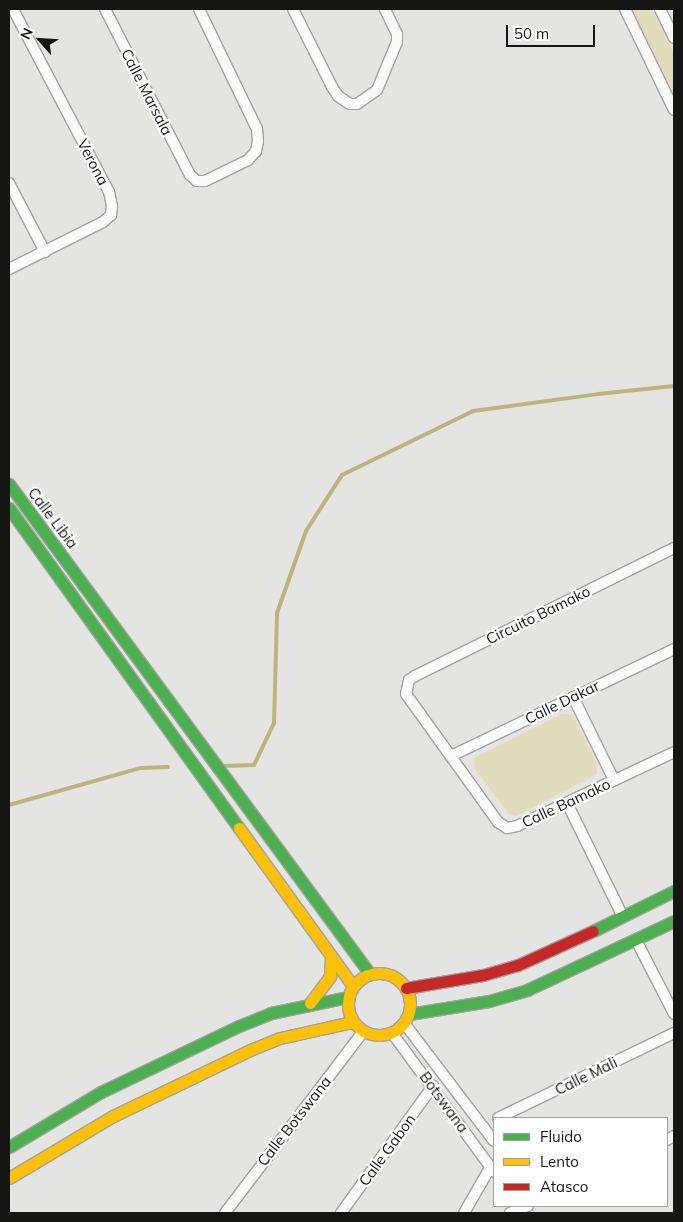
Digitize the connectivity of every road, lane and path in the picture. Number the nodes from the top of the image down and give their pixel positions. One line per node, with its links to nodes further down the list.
1 (13, 9): 11 (street, Verona)
2 (105, 9): 3 (street, Calle Marsala)
3 (199, 9)
4 (293, 9): 5 (street)
5 (385, 9)
6 (625, 9): 9 (street)
7 (660, 9): 8 (street)
8 (674, 38)
9 (674, 110)
10 (9, 183): 11 (street)
11 (45, 252): 12 (street, Verona)
12 (9, 269)
13 (9, 484): 28 (street, Calle Libia)
14 (9, 508): 27 (street, Calle Libia)
15 (674, 548): 17 (street, Circuito Bamako)
16 (674, 649): 18 (street, Calle Dakar)
17 (406, 687): 20 (street, Calle Bamako)
18 (573, 698): 20 (street, Calle Dakar); 21 (street)
19 (674, 752): 21 (street, Calle Bamako)
20 (450, 756): 22 (street, Calle Bamako)
21 (614, 780): 22 (street, Calle Bamako)
22 (567, 803): 24 (street)
23 (674, 891): 24 (street)
24 (623, 917): 29 (street)
25 (674, 921): 26 (street)
26 (636, 940): 32 (street); 33 (street)
27 (331, 956): 30 (street, Calle Libia); 31 (street)
28 (370, 974): 29 (street); 30 (street)
29 (406, 988): 33 (street)
30 (350, 992): 31 (street); 34 (street)
31 (310, 1004): 43 (street)
32 (674, 1014)
33 (406, 1019): 36 (street); 41 (street, Botswana)
34 (352, 1022): 35 (street); 45 (street)
35 (363, 1032): 36 (street); 46 (street, Calle Botswana)
36 (392, 1033): 38 (street, Botswana)
37 (674, 1033): 39 (street, Calle Mali)
38 (432, 1086): 44 (street, Botswana); 47 (street, Calle Gabon)
39 (500, 1117)
40 (493, 1120): 41 (street)
41 (484, 1125): 42 (street, Botswana)
42 (493, 1139)
43 (9, 1147)
44 (492, 1169): 48 (street)
45 (9, 1178)
46 (225, 1212)
47 (341, 1213)
48 (464, 1213)

